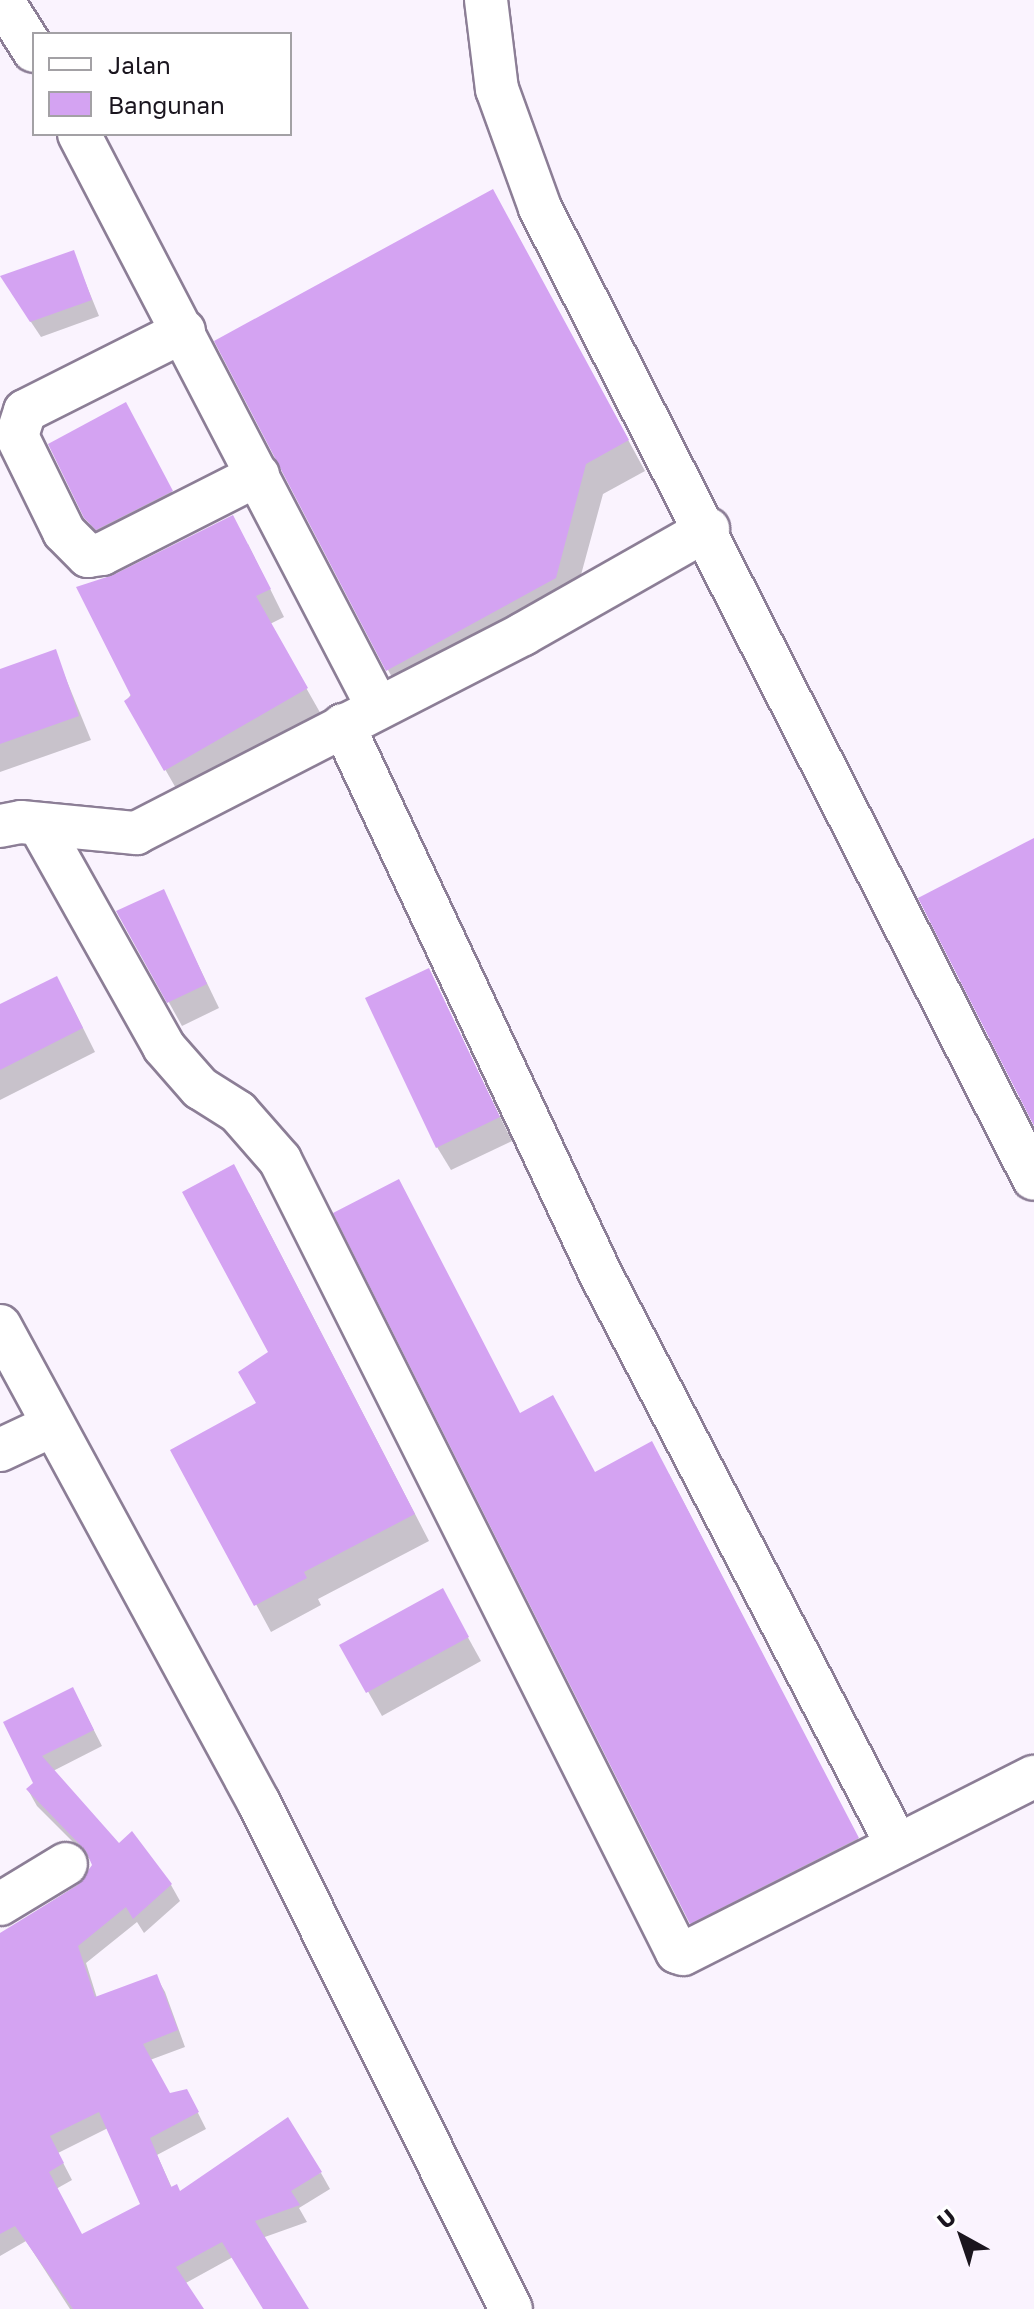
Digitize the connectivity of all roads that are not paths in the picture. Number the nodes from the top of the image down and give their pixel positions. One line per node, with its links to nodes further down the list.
1 (2, 0): 3 (street)
2 (486, 0): 7 (street)
3 (32, 48)
4 (80, 136): 5 (street)
5 (184, 331): 6 (street); 6 (street)
6 (258, 475): 8 (street)
7 (708, 529): 8 (street); 10 (street)
8 (360, 717): 9 (street); 15 (street)
9 (20, 825): 15 (street)
10 (1034, 1179)
11 (0, 1326): 12 (street)
12 (51, 1426): 13 (street); 18 (street)
13 (0, 1450)
14 (1034, 1777): 15 (street)
15 (897, 1845)
16 (66, 1864): 17 (street)
17 (0, 1904)
18 (511, 2309)

